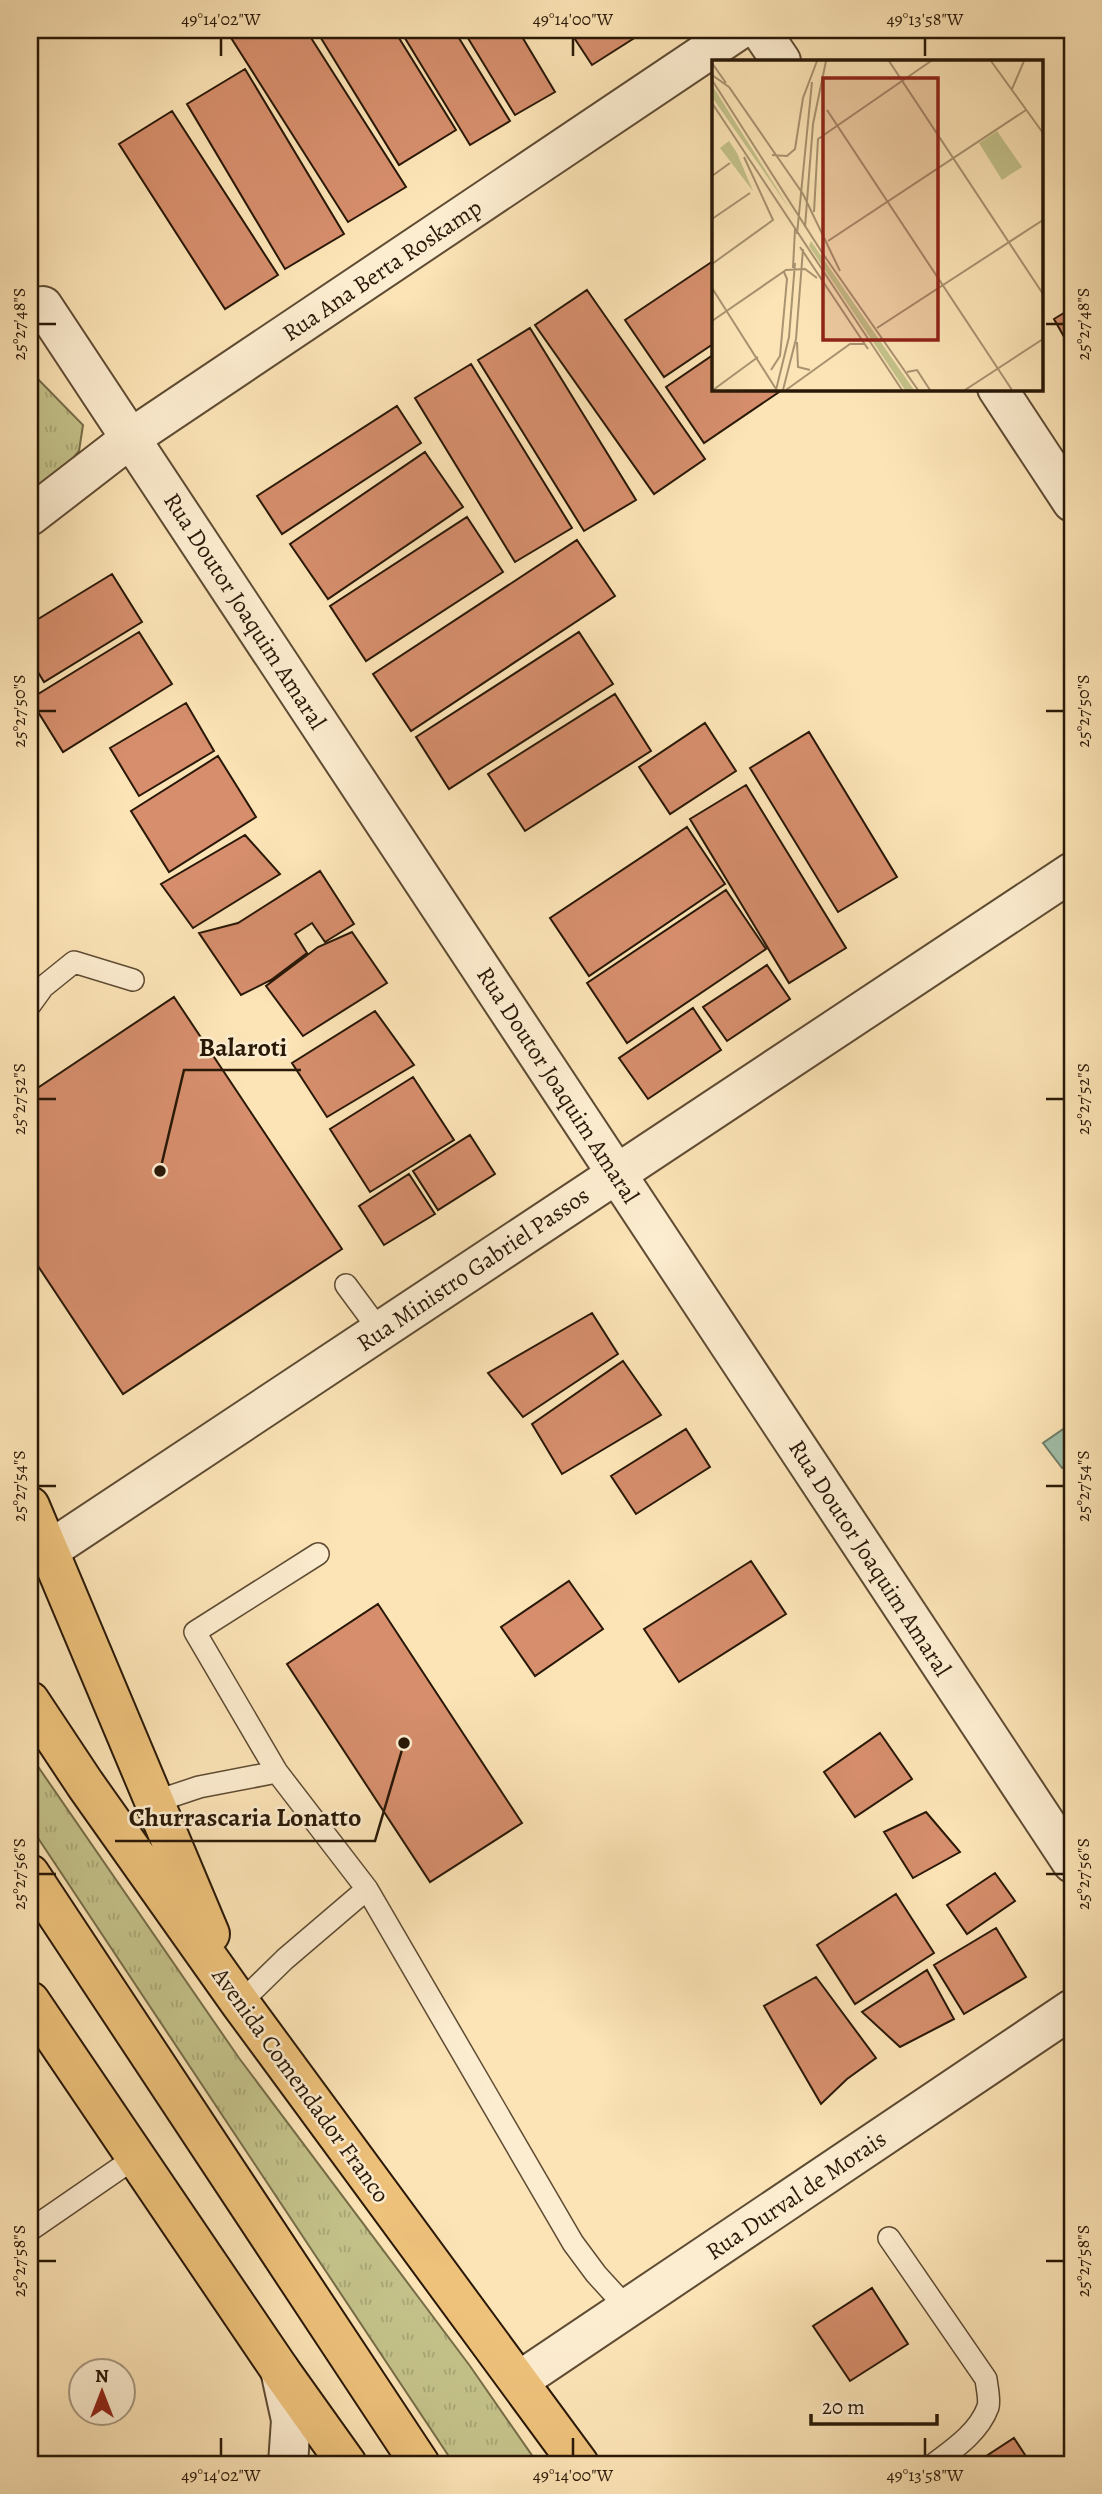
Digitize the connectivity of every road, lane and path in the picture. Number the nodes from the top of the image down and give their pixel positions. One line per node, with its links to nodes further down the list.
1 (740, 30): 6 (street, Rua Ana Berta Roskamp)
2 (760, 30): 3 (street)
3 (780, 60)
4 (43, 306): 6 (street, Rua Doutor Joaquim Amaral)
5 (998, 390): 7 (street)
6 (131, 439): 8 (street, Rua Ana Berta Roskamp); 12 (street, Rua Doutor Joaquim Amaral)
7 (1072, 502)
8 (30, 516)
9 (1072, 872): 12 (street, Rua Ministro Gabriel Passos)
10 (133, 980): 11 (lane)
11 (30, 1004)
12 (617, 1174): 14 (street, Rua Ministro Gabriel Passos); 21 (street, Rua Doutor Joaquim Amaral)
13 (346, 1285): 14 (lane)
14 (380, 1331): 16 (street, Rua Ministro Gabriel Passos)
15 (30, 1506): 16 (highway)
16 (48, 1550): 20 (highway)
17 (318, 1554): 19 (lane)
18 (30, 1701): 24 (highway, Avenida Comendador Franco)
19 (277, 1772): 20 (lane); 23 (lane)
20 (154, 1802): 24 (highway)
21 (1072, 1863)
22 (30, 1874): 35 (highway)
23 (367, 1889): 24 (lane); 30 (lane)
24 (240, 2003): 32 (highway, Avenida Comendador Franco)
25 (1072, 2009): 30 (street, Rua Durval de Morais)
26 (33, 2014): 27 (highway)
27 (136, 2157): 28 (lane); 31 (highway)
28 (30, 2230)
29 (890, 2238): 37 (lane)
30 (627, 2308): 32 (street, Rua Durval de Morais)
31 (280, 2370): 33 (street); 34 (highway)
32 (519, 2381): 36 (highway, Avenida Comendador Franco)
33 (288, 2464)
34 (348, 2464)
35 (420, 2464)
36 (579, 2464)
37 (934, 2464)

